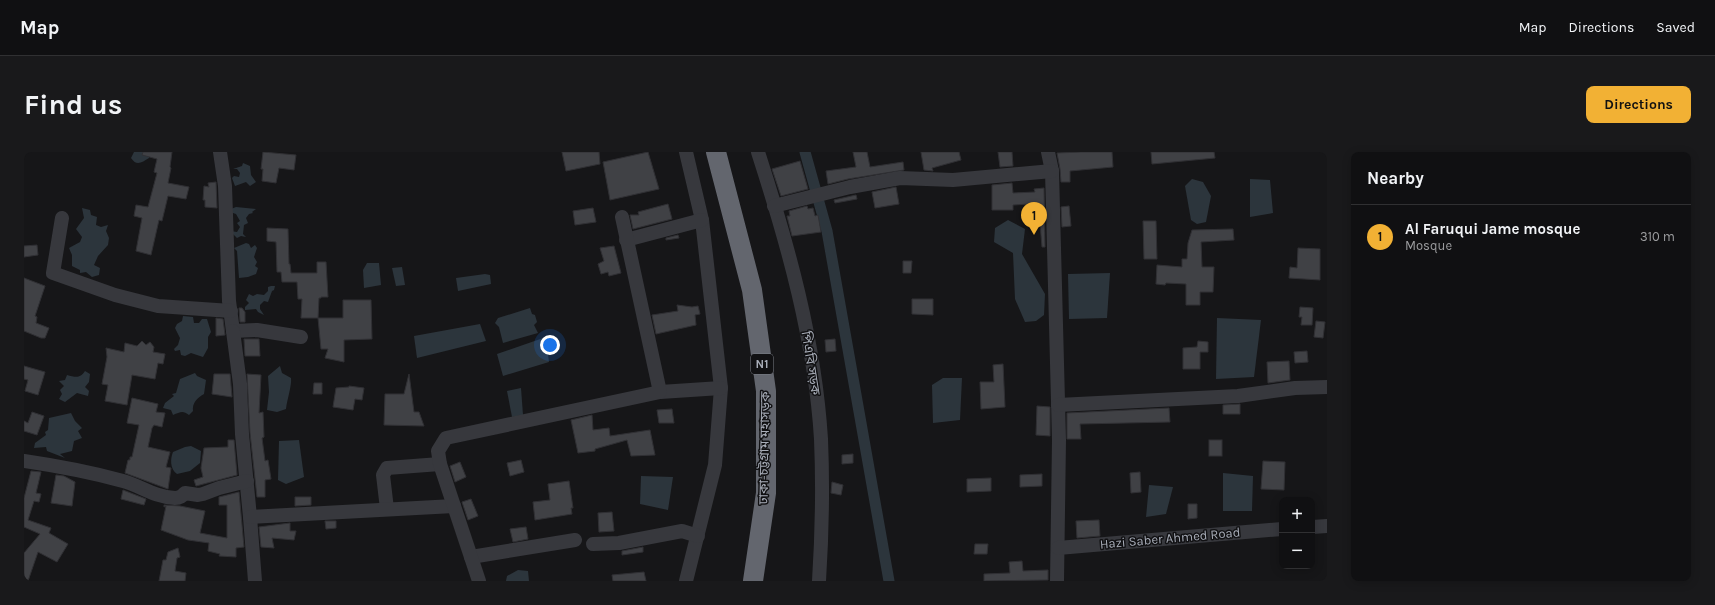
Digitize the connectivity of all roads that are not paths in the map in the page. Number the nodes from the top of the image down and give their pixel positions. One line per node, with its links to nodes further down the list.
1 (220, 152): 13 (street)
2 (686, 152): 11 (street)
3 (716, 152): 37 (highway, ঢাকা-চট্টগ্রাম মহাসড়ক / N1)
4 (730, 152): 38 (highway, ঢাকা-চট্টগ্রাম মহাসড়ক / N1)
5 (758, 152): 8 (street, পিএবি সড়ক)
6 (1048, 152): 7 (street)
7 (1052, 171): 8 (street); 19 (street)
8 (774, 206): 39 (street, পিএবি সড়ক)
9 (622, 217): 12 (street)
10 (62, 218): 13 (street)
11 (702, 220): 12 (street); 17 (street)
12 (626, 240): 18 (street)
13 (231, 311): 14 (street)
14 (233, 331): 15 (street); 22 (street)
15 (301, 337)
16 (1327, 387): 19 (street)
17 (721, 388): 18 (street); 29 (street)
18 (660, 392): 21 (street)
19 (1058, 405): 32 (street)
20 (24, 461): 22 (street)
21 (440, 464): 23 (street); 24 (street)
22 (247, 480): 25 (street)
23 (454, 506): 24 (street); 33 (street)
24 (387, 509): 25 (street)
25 (250, 517): 34 (street)
26 (1327, 526): 27 (street)
27 (1315, 527)
28 (1279, 529): 32 (street, Hazi Saber Ahmed Road)
29 (698, 536): 31 (street); 36 (street)
30 (575, 540): 33 (street)
31 (593, 544)
32 (1058, 548): 40 (street)
33 (471, 557): 35 (street)
34 (255, 581)
35 (480, 581)
36 (686, 581)
37 (753, 581)
38 (766, 581)
39 (819, 581)
40 (1057, 581)

